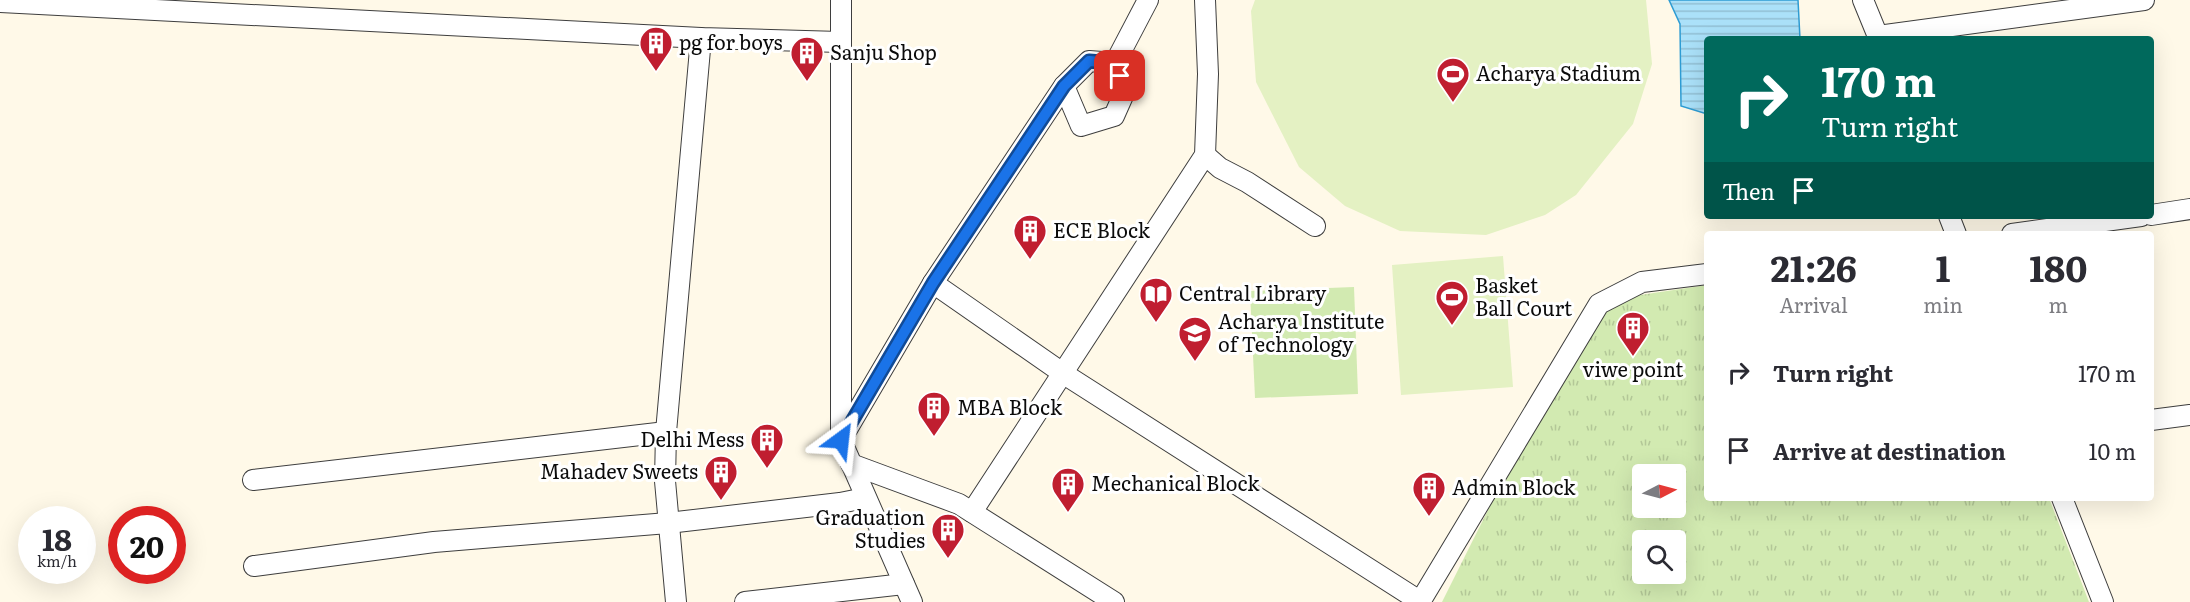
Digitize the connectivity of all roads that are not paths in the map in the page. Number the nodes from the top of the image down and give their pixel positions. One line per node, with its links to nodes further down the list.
1 (841, 0): 10 (street)
2 (1148, 0): 11 (street)
3 (1205, 0): 13 (street)
4 (1863, 0): 7 (street)
5 (2144, 0): 8 (street)
6 (0, 2): 9 (street)
7 (1877, 36)
8 (1892, 36)
9 (701, 38): 10 (street); 24 (street)
10 (840, 42): 25 (street)
11 (1114, 63): 12 (street); 12 (street)
12 (1064, 86): 20 (street)
13 (1205, 155): 17 (street); 21 (street)
14 (2190, 209): 15 (street)
15 (2154, 215)
16 (2120, 219): 18 (street)
17 (1315, 226)
18 (2034, 231)
19 (1704, 274): 37 (street)
20 (933, 283): 21 (street); 25 (street)
21 (1064, 374): 30 (street); 37 (street)
22 (2190, 415): 23 (street)
23 (2154, 420)
24 (666, 432): 27 (street); 31 (street)
25 (841, 440): 26 (street)
26 (851, 464): 28 (street); 30 (street)
27 (253, 480)
28 (865, 498): 31 (street); 33 (street)
29 (2063, 501): 38 (street)
30 (972, 512): 34 (street)
31 (668, 523): 32 (street); 35 (street)
32 (254, 566)
33 (908, 593): 36 (street)
34 (1106, 600)
35 (676, 602)
36 (746, 602)
37 (1421, 602)
38 (2103, 602)

